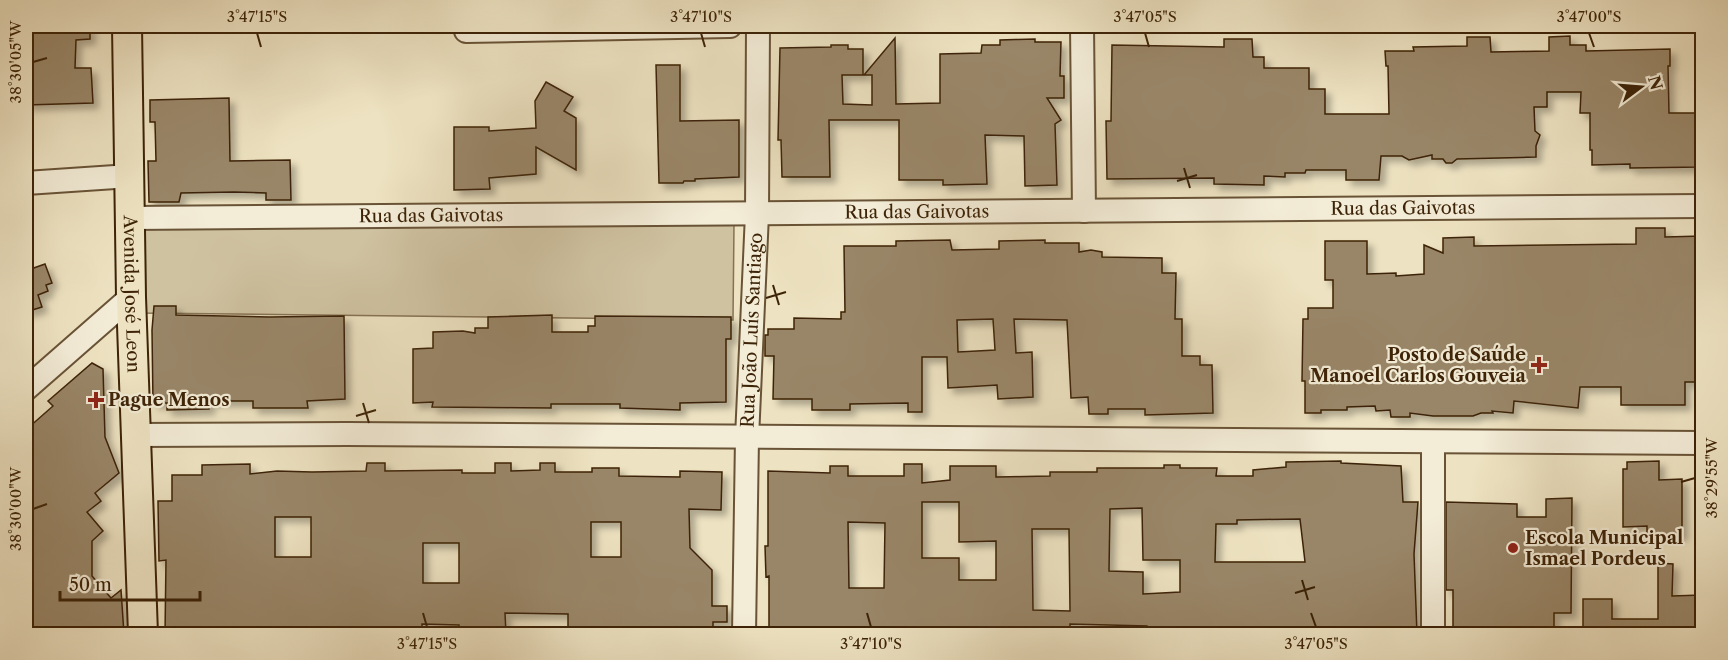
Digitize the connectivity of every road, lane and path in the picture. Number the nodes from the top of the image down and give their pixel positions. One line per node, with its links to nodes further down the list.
1 (127, 26): 6 (main road, Avenida José Leon)
2 (730, 26): 5 (street)
3 (758, 26): 10 (street, Rua João Luís Santiago)
4 (1082, 26): 9 (street)
5 (466, 31)
6 (130, 176): 7 (street); 11 (main road, Avenida José Leon)
7 (26, 183)
8 (1702, 206): 9 (street, Rua das Gaivotas)
9 (1084, 211): 10 (street, Rua das Gaivotas)
10 (757, 214): 11 (street, Rua das Gaivotas); 15 (street, Rua João Luís Santiago)
11 (131, 218): 12 (main road, Avenida José Leon)
12 (131, 297): 13 (street); 14 (main road, Avenida José Leon)
13 (26, 389)
14 (135, 435): 15 (street); 18 (main road, Avenida José Leon)
15 (747, 438): 16 (street); 19 (street, Rua João Luís Santiago)
16 (1433, 442): 17 (street); 20 (street)
17 (1702, 443)
18 (143, 634)
19 (744, 634)
20 (1433, 634)

